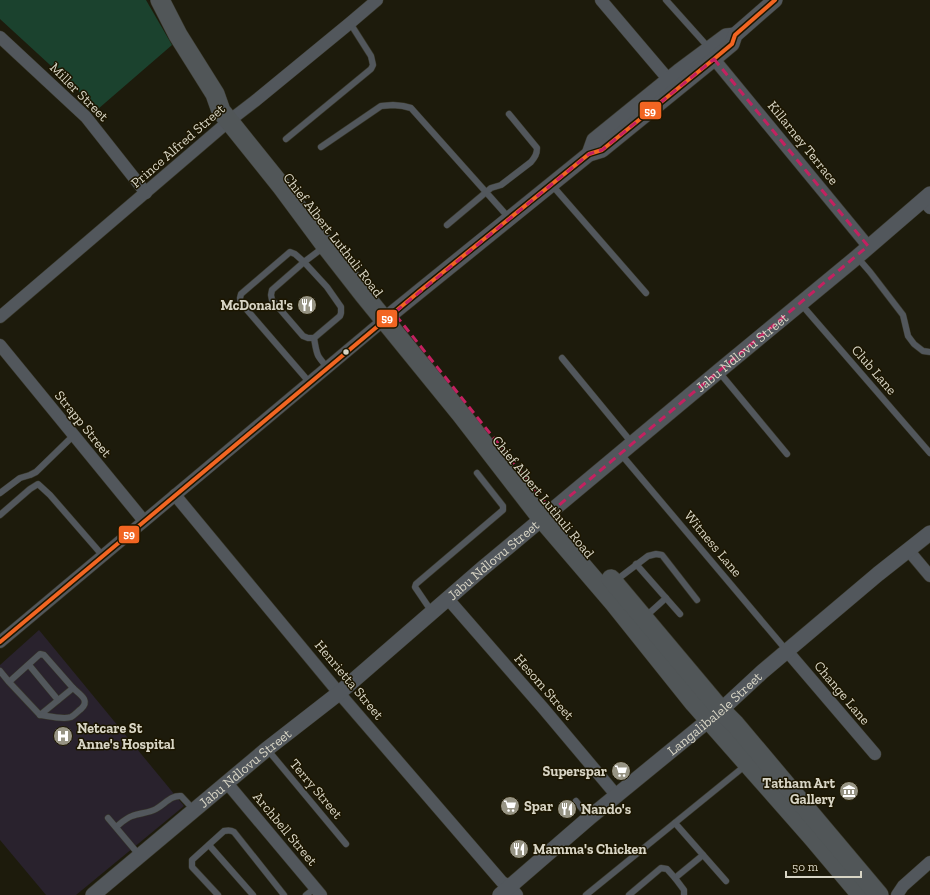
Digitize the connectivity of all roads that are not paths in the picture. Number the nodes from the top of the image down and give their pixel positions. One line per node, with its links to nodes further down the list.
1 (160, 0): 11 (main road, Chief Albert Luthuli Road)
2 (377, 0): 6 (street, Prince Alfred Street)
3 (601, 0): 9 (street)
4 (666, 0): 8 (lane)
5 (775, 0): 8 (street)
6 (350, 23): 11 (street, Prince Alfred Street); 12 (lane)
7 (0, 37): 16 (street, Miller Street)
8 (712, 53): 9 (street); 21 (street, Killarney Terrace)
9 (672, 84): 14 (street)
10 (509, 114): 15 (lane)
11 (234, 118): 16 (street, Prince Alfred Street); 20 (main road, Chief Albert Luthuli Road); 27 (main road, Chief Albert Luthuli Road)
12 (286, 139)
13 (321, 147): 15 (lane)
14 (551, 184): 18 (street); 24 (lane)
15 (485, 192): 18 (lane); 19 (lane)
16 (146, 193): 26 (street, Prince Alfred Street)
17 (928, 201): 21 (street, Jabu Ndlovu Street)
18 (509, 218): 27 (street)
19 (447, 225)
20 (326, 245): 23 (lane); 27 (main road, Chief Albert Luthuli Road)
21 (868, 246): 22 (street, Jabu Ndlovu Street)
22 (857, 257): 25 (street, Jabu Ndlovu Street); 30 (lane)
23 (304, 262): 28 (lane); 28 (lane); 34 (lane)
24 (646, 293)
25 (800, 303): 33 (street, Jabu Ndlovu Street); 38 (lane, Club Lane)
26 (0, 317)
27 (389, 317): 32 (street); 46 (main road, Chief Albert Luthuli Road)
28 (314, 338): 32 (lane)
29 (0, 345): 35 (street, Strapp Street)
30 (930, 352)
31 (562, 358): 36 (lane)
32 (328, 368): 34 (street)
33 (719, 371): 36 (street, Jabu Ndlovu Street); 39 (lane)
34 (310, 383): 44 (street)
35 (74, 436): 41 (lane); 47 (street, Strapp Street)
36 (632, 443): 37 (street, Jabu Ndlovu Street)
37 (620, 453): 46 (street, Jabu Ndlovu Street); 61 (lane, Witness Lane)
38 (930, 453)
39 (787, 454)
40 (477, 473): 57 (lane)
41 (30, 475): 42 (lane); 43 (lane)
42 (38, 484): 45 (lane); 50 (lane)
43 (0, 493)
44 (176, 495): 47 (street); 66 (street, Henrietta Street)
45 (0, 515)
46 (547, 515): 53 (main road, Chief Albert Luthuli Road); 55 (street, Jabu Ndlovu Street); 69 (main road, Chief Albert Luthuli Road)
47 (144, 521): 50 (street)
48 (930, 533): 49 (street, Langalibalele Street)
49 (909, 551): 52 (street); 61 (street, Langalibalele Street)
50 (103, 556): 60 (street)
51 (636, 564): 53 (lane); 54 (lane); 56 (lane)
52 (930, 576)
53 (613, 582): 59 (main road, Chief Albert Luthuli Road)
54 (666, 598): 58 (lane); 59 (lane)
55 (448, 599): 57 (street, Jabu Ndlovu Street); 74 (street, Hesom Street)
56 (697, 600)
57 (433, 613): 66 (street, Jabu Ndlovu Street)
58 (680, 614)
59 (644, 618): 69 (main road, Chief Albert Luthuli Road)
60 (0, 642)
61 (787, 651): 69 (street, Langalibalele Street); 71 (street, Change Lane)
62 (29, 665): 64 (lane); 65 (lane); 67 (lane)
63 (0, 671): 64 (lane)
64 (9, 682): 68 (lane)
65 (73, 688): 67 (lane); 68 (lane)
66 (339, 693): 70 (street, Jabu Ndlovu Street); 88 (street, Henrietta Street)
67 (58, 700): 68 (lane)
68 (40, 715)
69 (715, 715): 72 (main road, Chief Albert Luthuli Road); 74 (street, Langalibalele Street); 99 (main road, Chief Albert Luthuli Road)
70 (267, 749): 73 (street, Jabu Ndlovu Street); 81 (lane, Terry Street)
71 (875, 754)
72 (748, 764): 79 (lane); 98 (main road, Chief Albert Luthuli Road)
73 (227, 783): 76 (street, Jabu Ndlovu Street); 90 (street, Archbell Street)
74 (616, 796): 78 (street, Langalibalele Street)
75 (576, 801): 78 (lane)
76 (194, 811): 80 (lane); 84 (street, Jabu Ndlovu Street)
77 (108, 818): 80 (lane)
78 (589, 818): 88 (street, Langalibalele Street)
79 (675, 823): 83 (lane); 95 (lane)
80 (116, 827): 84 (lane)
81 (346, 844)
82 (209, 845): 92 (lane); 93 (lane); 94 (lane)
83 (703, 855): 86 (lane); 87 (lane)
84 (140, 856): 91 (street, Jabu Ndlovu Street)
85 (930, 862): 89 (street)
86 (675, 878): 96 (lane); 97 (lane)
87 (726, 881)
88 (507, 891)
89 (900, 891): 99 (street)
90 (314, 893)
91 (93, 895)
92 (218, 895)
93 (252, 895)
94 (284, 895)
95 (586, 895)
96 (629, 895)
97 (684, 895)
98 (861, 895)
99 (879, 895)

